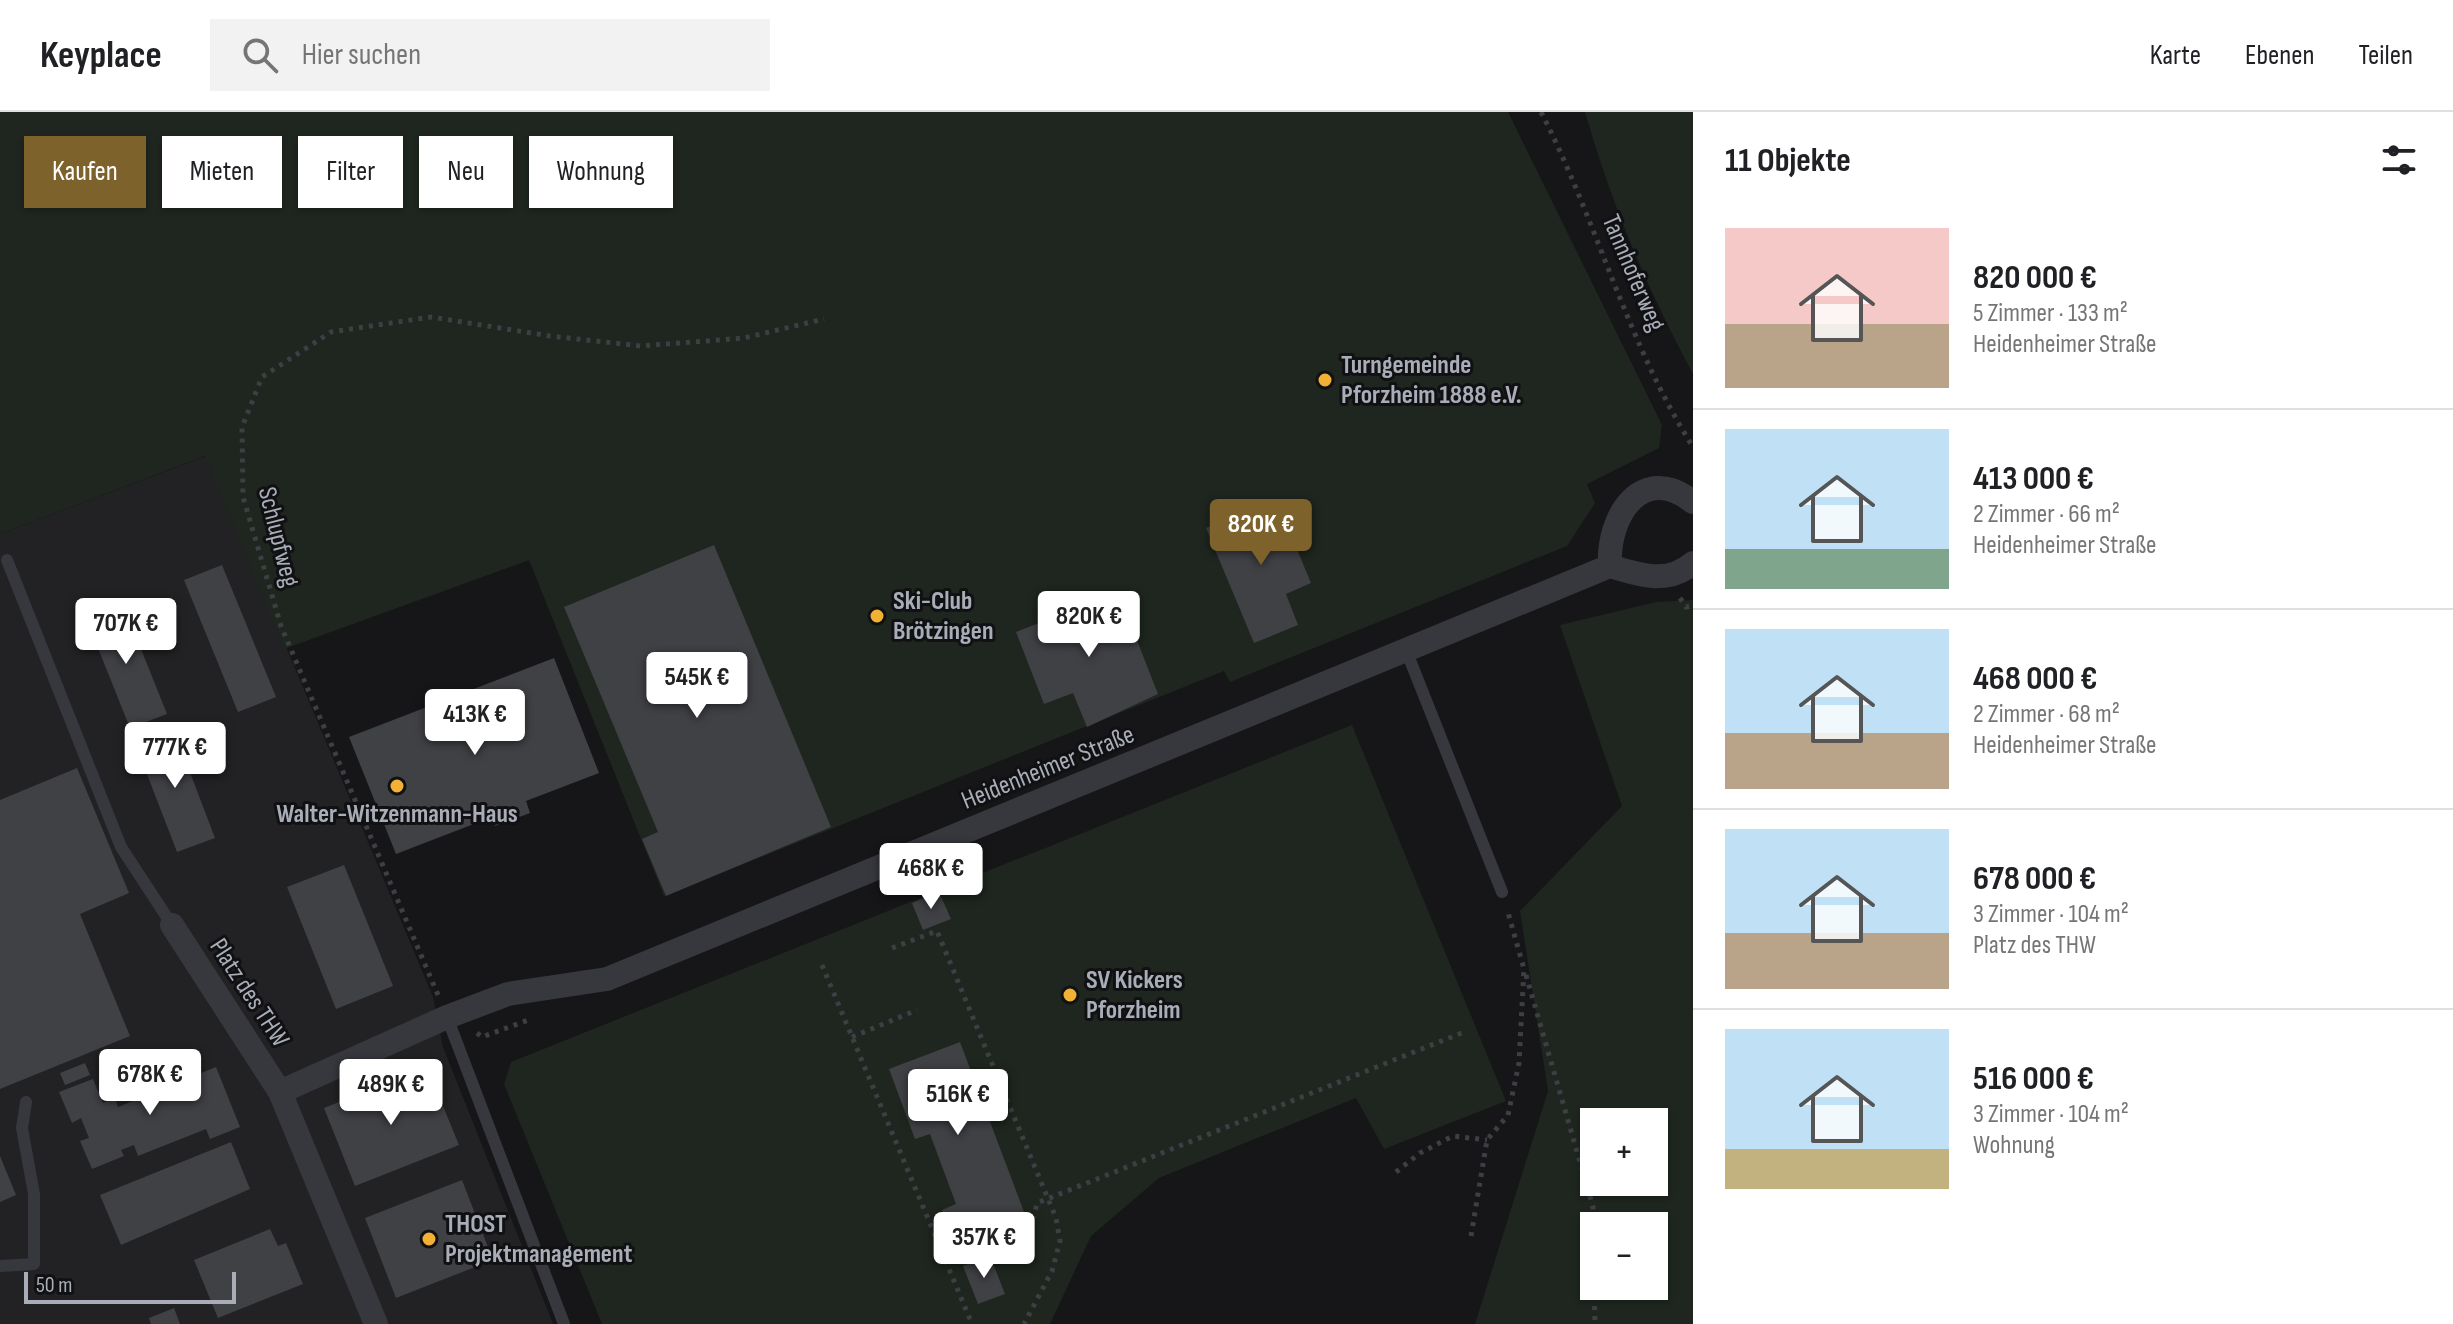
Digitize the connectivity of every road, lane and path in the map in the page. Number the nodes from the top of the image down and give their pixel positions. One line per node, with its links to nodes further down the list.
1 (1541, 112): 3 (path, Tannhoferweg)
2 (824, 319): 15 (path, Schlupfweg)
3 (1693, 447)
4 (1693, 502): 7 (street)
5 (7, 560): 10 (lane)
6 (1693, 563): 7 (street)
7 (1610, 566): 8 (street, Heidenheimer Straße)
8 (1406, 650): 9 (lane); 15 (street, Heidenheimer Straße)
9 (1502, 892): 13 (path)
10 (172, 925): 18 (street, Platz des THW)
11 (892, 948): 22 (path)
12 (822, 965): 17 (path)
13 (1524, 969): 20 (path); 23 (path)
14 (917, 1010): 17 (path)
15 (447, 1017): 18 (street, Heidenheimer Straße); 29 (lane)
16 (1464, 1032): 22 (path)
17 (852, 1037): 25 (path)
18 (280, 1092): 28 (street, Platz des THW)
19 (26, 1102): 26 (lane)
20 (1487, 1140): 21 (path); 24 (path)
21 (1396, 1172)
22 (1047, 1199): 25 (path); 31 (path)
23 (1593, 1212)
24 (1471, 1236)
25 (945, 1258): 30 (path)
26 (0, 1266)
27 (1594, 1300): 32 (path)
28 (376, 1324)
29 (564, 1324)
30 (972, 1324)
31 (1024, 1324)
32 (1595, 1324)

